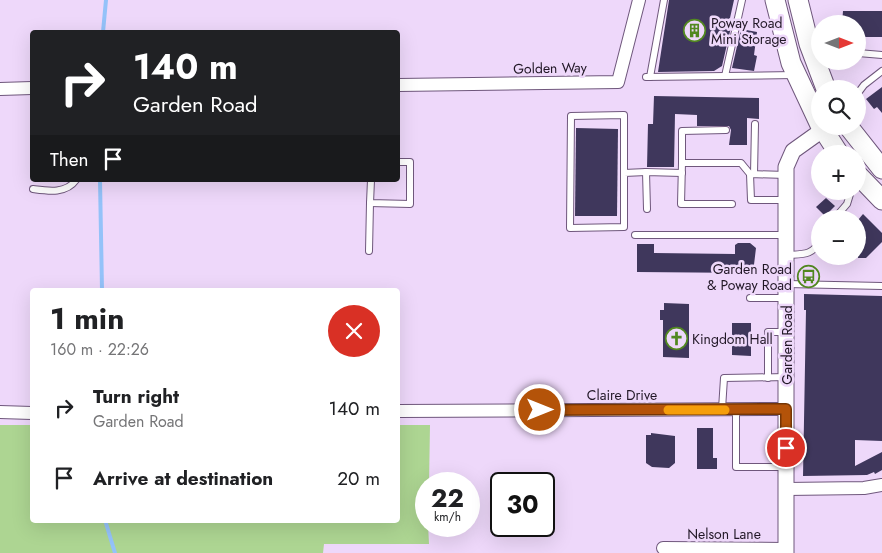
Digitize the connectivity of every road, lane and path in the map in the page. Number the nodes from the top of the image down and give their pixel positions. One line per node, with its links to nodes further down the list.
1 (639, 0): 15 (street, Golden Way)
2 (664, 0): 13 (lane)
3 (742, 0): 13 (lane)
4 (775, 0): 12 (main road)
5 (790, 0): 8 (main road)
6 (798, 0): 7 (main road)
7 (811, 41)
8 (811, 47)
9 (866, 54): 10 (lane)
10 (882, 55)
11 (882, 71): 14 (lane)
12 (796, 75): 13 (lane); 18 (main road)
13 (726, 76)
14 (866, 83)
15 (400, 85)
16 (30, 88): 17 (street)
17 (0, 89)
18 (811, 104)
19 (755, 124): 29 (lane)
20 (726, 130): 24 (lane)
21 (813, 135): 30 (street, Garden Road)
22 (855, 135): 25 (main road)
23 (400, 162): 37 (lane)
24 (682, 163): 27 (lane); 29 (lane)
25 (882, 169)
26 (646, 172): 27 (lane); 28 (lane); 39 (lane)
27 (682, 172): 38 (lane)
28 (624, 174): 28 (lane)
29 (752, 174): 30 (lane); 35 (lane)
30 (786, 175): 35 (street, Garden Road)
31 (74, 182): 33 (lane)
32 (371, 182): 37 (lane)
33 (33, 189)
34 (866, 189): 36 (main road)
35 (786, 200): 41 (street, Garden Road)
36 (882, 200)
37 (370, 203): 42 (lane)
38 (732, 204)
39 (647, 209)
40 (635, 235): 41 (lane)
41 (787, 235): 44 (street, Garden Road)
42 (369, 251)
43 (811, 252): 44 (lane)
44 (787, 255): 46 (street, Garden Road)
45 (882, 286): 46 (lane)
46 (787, 291): 47 (lane); 48 (street, Garden Road)
47 (750, 298)
48 (787, 332): 49 (street, Garden Road); 50 (lane)
49 (787, 377): 50 (lane); 51 (street, Garden Road)
50 (768, 378): 52 (lane)
51 (786, 409): 53 (street, Claire Drive); 57 (street, Garden Road)
52 (722, 410): 53 (street, Claire Drive); 54 (street, Claire Drive)
53 (736, 410): 57 (lane)
54 (400, 411)
55 (0, 412): 56 (street)
56 (30, 413)
57 (786, 467): 59 (street, Garden Road)
58 (882, 486): 59 (street)
59 (786, 489): 61 (street, Garden Road)
60 (662, 548): 61 (street, Nelson Lane)
61 (786, 551)

